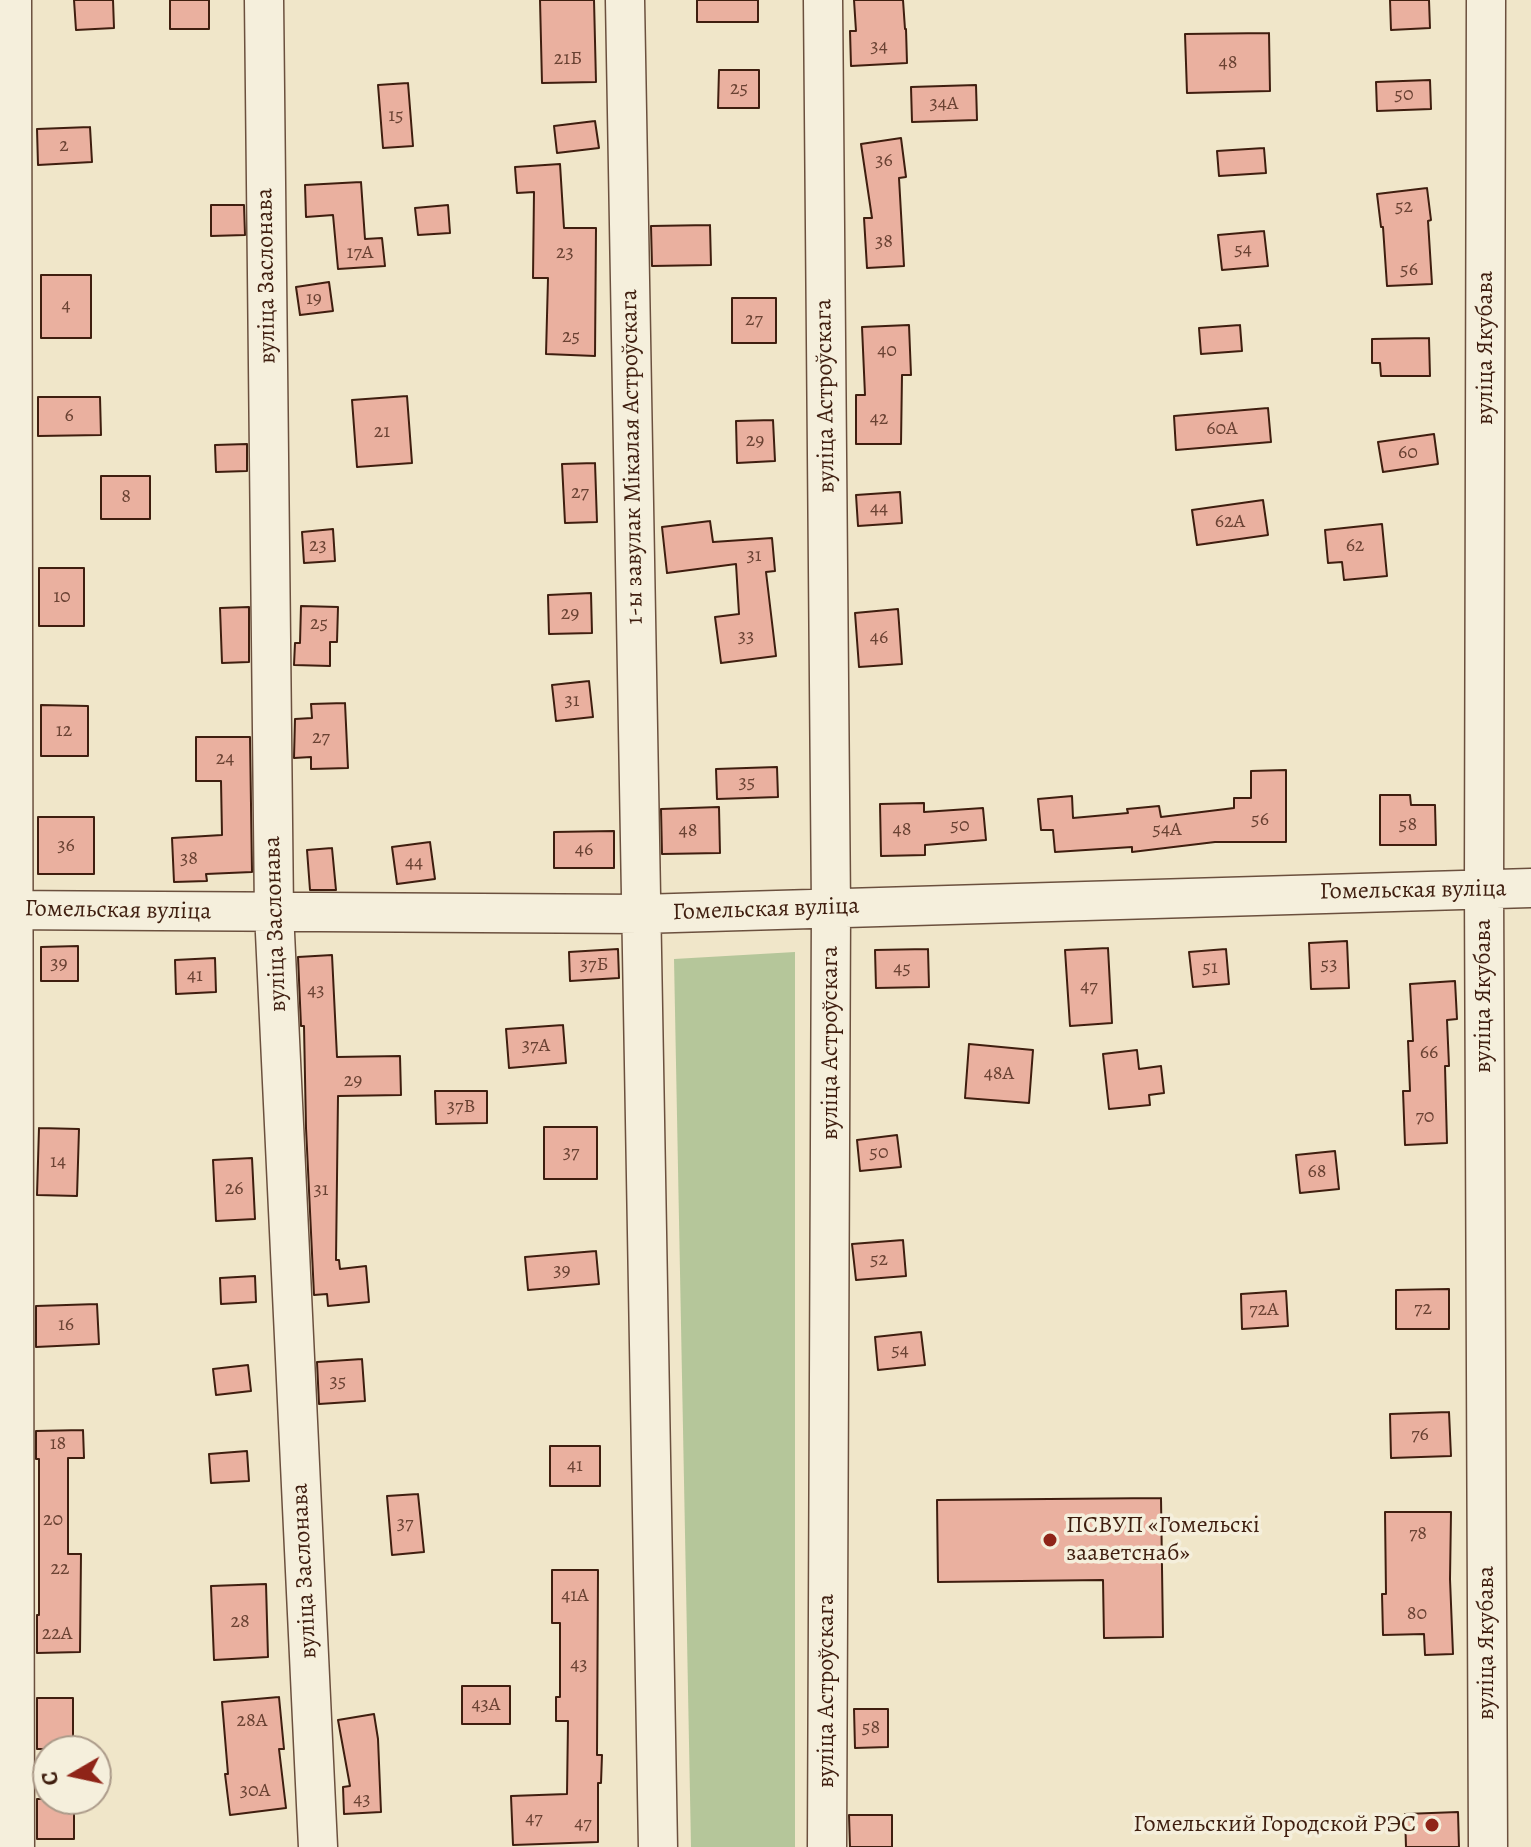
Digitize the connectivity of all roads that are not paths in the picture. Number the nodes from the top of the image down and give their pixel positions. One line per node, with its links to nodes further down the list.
1 (12, 0): 9 (street)
2 (264, 0): 10 (street, вуліца Заслонава)
3 (625, 0): 11 (street, 1-ы завулак Мікалая Астроўскага)
4 (823, 0): 8 (street, вуліца Астроўскага)
5 (1486, 0): 6 (street, вуліца Якубава)
6 (1484, 888): 7 (street, Гомельская вуліца); 8 (street, Гомельская вуліца); 16 (street, вуліца Якубава)
7 (1531, 888)
8 (831, 908): 11 (street, Гомельская вуліца); 15 (street, вуліца Астроўскага)
9 (7, 910): 10 (street, Гомельская вуліца); 12 (street)
10 (274, 912): 11 (street, Гомельская вуліца); 13 (street, вуліца Заслонава)
11 (640, 914): 14 (street)
12 (15, 1847)
13 (318, 1847)
14 (658, 1847)
15 (827, 1847)
16 (1488, 1847)

